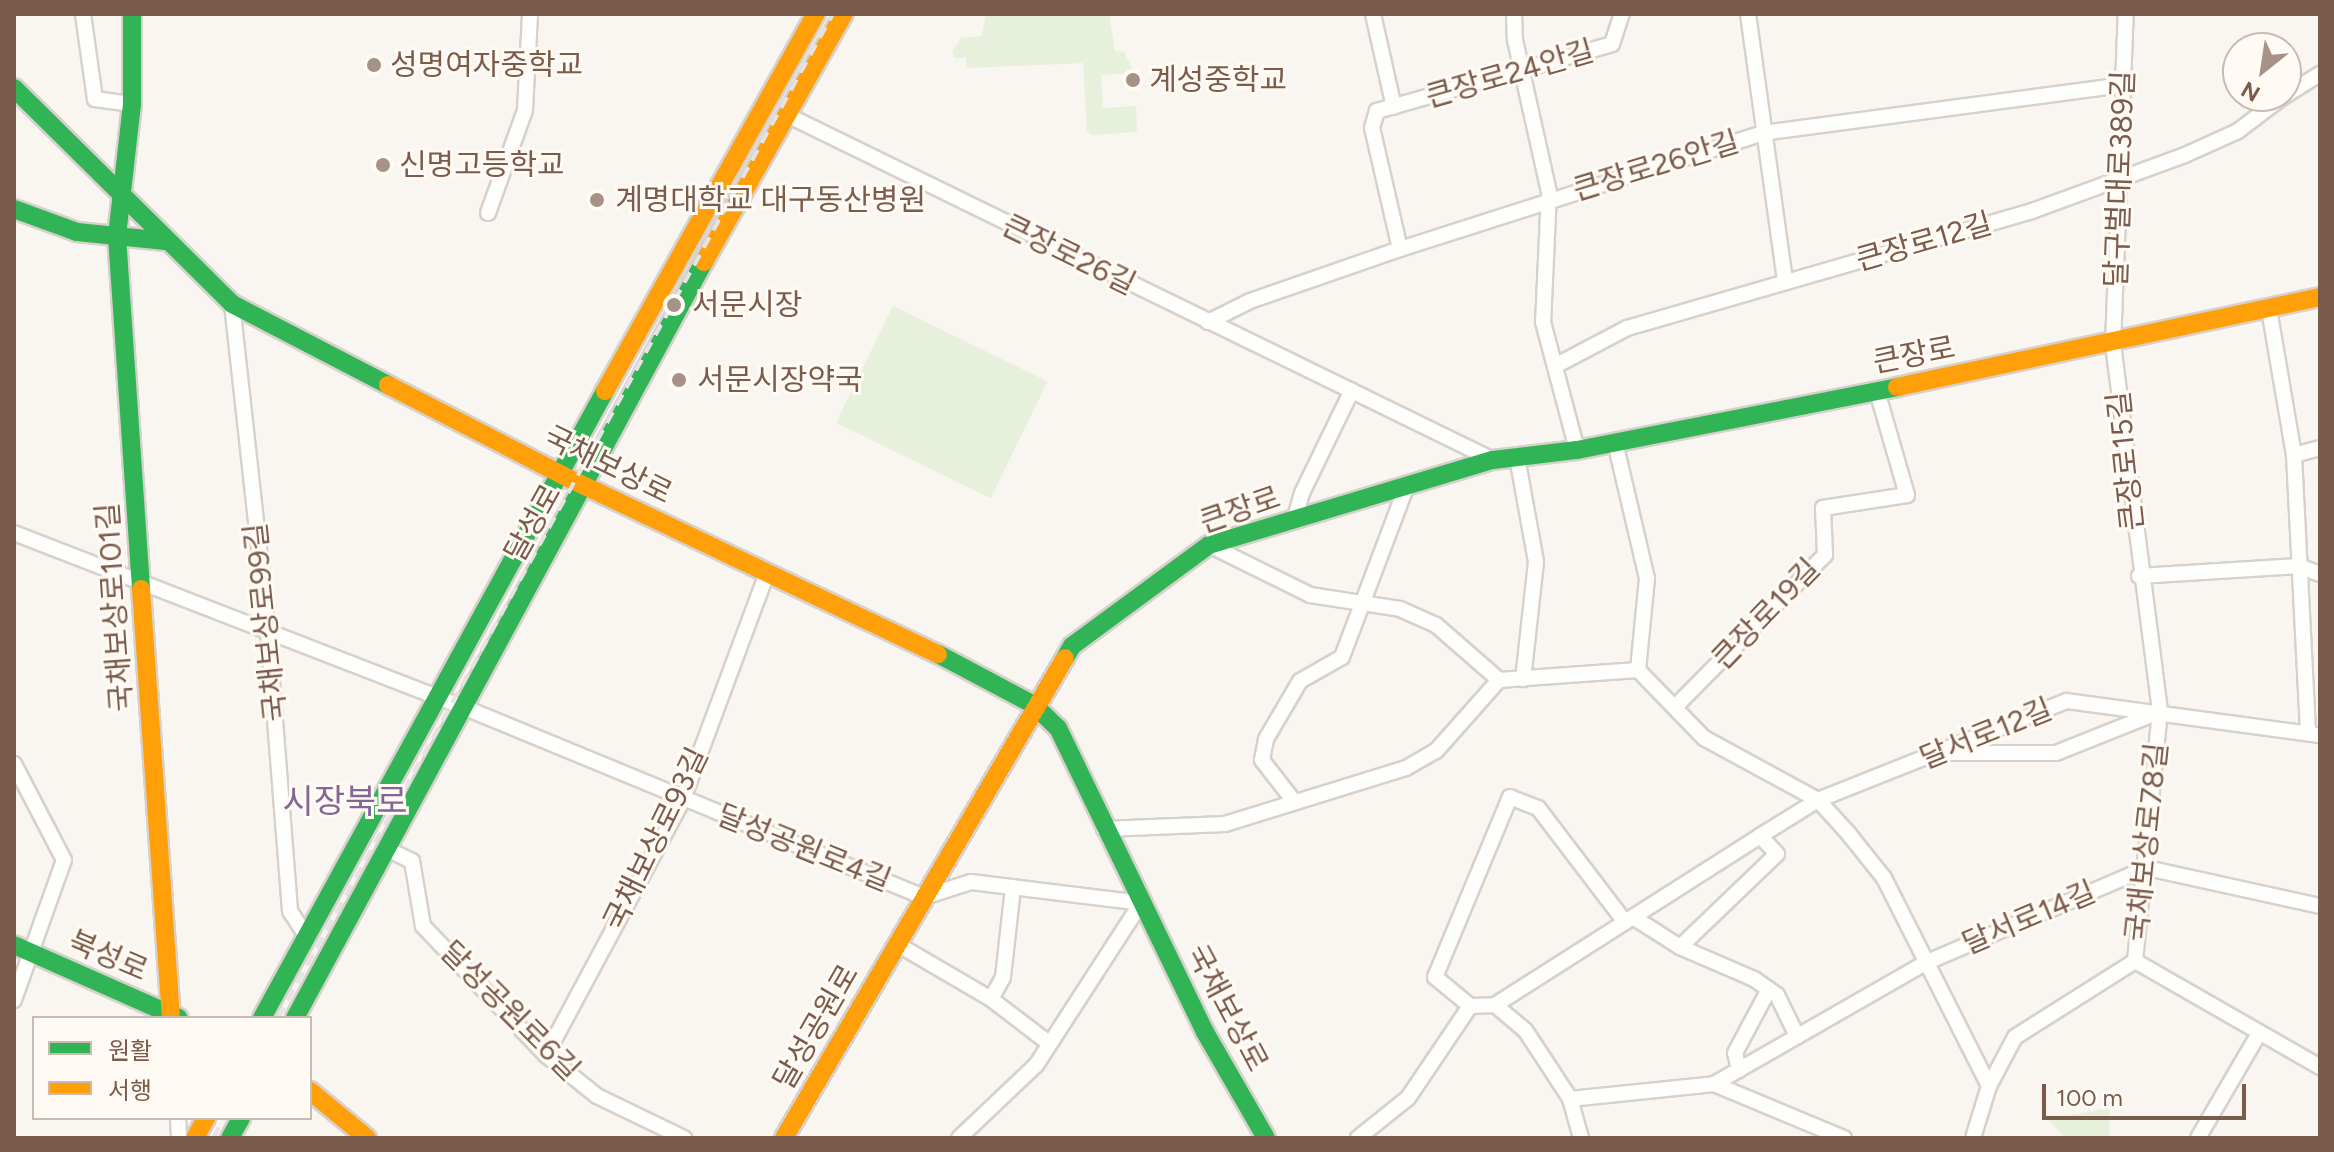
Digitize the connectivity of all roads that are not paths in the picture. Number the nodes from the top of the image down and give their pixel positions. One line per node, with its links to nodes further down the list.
1 (83, 14): 16 (street)
2 (132, 14): 16 (main road, 국채보상로101길)
3 (530, 14): 25 (street)
4 (816, 14): 44 (main road)
5 (844, 14): 19 (main road, 달성로)
6 (1373, 14): 17 (street)
7 (1514, 14): 11 (street)
8 (1622, 14): 11 (street, 큰장로24안길)
9 (1748, 14): 20 (street)
10 (2126, 14): 13 (street, 달구벌대로389길)
11 (1524, 73): 17 (street, 큰장로24안길); 23 (street)
12 (2320, 74): 14 (street, 큰장로12길)
13 (2123, 85): 20 (street, 큰장로26안길); 21 (street, 달구벌대로389길)
14 (2302, 85)
15 (14, 88): 22 (main road, 국채보상로)
16 (132, 104): 22 (main road, 국채보상로101길)
17 (1394, 107): 28 (street, 큰장로24안길)
18 (2263, 112): 21 (street, 큰장로12길)
19 (787, 115): 33 (street, 큰장로26길); 45 (main road, 달성로)
20 (1763, 133): 23 (street, 큰장로26안길); 29 (street)
21 (2120, 179): 29 (street, 큰장로12길); 34 (street, 달구벌대로389길)
22 (123, 197): 26 (main road, 국채보상로101길); 27 (main road, 국채보상로)
23 (1548, 199): 28 (street, 큰장로26안길); 35 (street)
24 (14, 209): 26 (main road)
25 (488, 213)
26 (117, 236): 27 (main road); 54 (main road, 국채보상로101길)
27 (166, 241): 31 (main road, 국채보상로)
28 (1400, 249): 33 (street, 큰장로26안길)
29 (1785, 280): 35 (street, 큰장로12길)
30 (2320, 297): 32 (main road, 큰장로)
31 (232, 304): 44 (main road, 국채보상로); 56 (street, 국채보상로99길)
32 (2269, 309): 34 (main road, 큰장로); 41 (street)
33 (1208, 322): 36 (street, 큰장로26길)
34 (2113, 345): 37 (main road, 큰장로); 53 (street, 큰장로15길)
35 (1555, 366): 40 (street)
36 (1352, 390): 43 (street, 큰장로26길); 47 (street)
37 (1877, 391): 38 (main road, 큰장로); 63 (street, 큰장로19길)
38 (1615, 442): 40 (main road, 큰장로); 57 (street)
39 (2320, 448): 41 (street)
40 (1577, 450): 42 (main road, 큰장로)
41 (2294, 455): 50 (street)
42 (1517, 457): 43 (main road, 큰장로); 58 (street)
43 (1493, 460): 46 (main road, 큰장로)
44 (562, 475): 45 (main road, 국채보상로); 60 (main road)
45 (585, 486): 51 (main road, 국채보상로); 62 (main road, 달성로)
46 (1405, 490): 47 (main road, 큰장로); 55 (street)
47 (1294, 521): 49 (main road, 큰장로)
48 (14, 533): 54 (street, 달성공원로4길)
49 (1209, 545): 55 (street); 61 (main road, 큰장로)
50 (2299, 566): 52 (street); 53 (street); 65 (street)
51 (768, 571): 61 (main road, 국채보상로); 68 (street, 국채보상로93길)
52 (2320, 574)
53 (2139, 576): 64 (street, 큰장로15길)
54 (142, 582): 56 (street, 달성공원로4길); 92 (main road, 국채보상로101길)
55 (1362, 603): 59 (street); 69 (street)
56 (268, 631): 60 (street, 달성공원로4길); 80 (street, 국채보상로99길)
57 (1638, 670): 58 (street); 63 (street)
58 (1523, 679): 59 (street)
59 (1499, 680): 69 (street)
60 (434, 696): 62 (street, 달성공원로4길); 80 (main road)
61 (1034, 705): 71 (main road, 국채보상로); 76 (main road, 달성공원로)
62 (463, 707): 68 (street, 달성공원로4길); 73 (main road, 달성로)
63 (1675, 707): 70 (street)
64 (2160, 711): 65 (street, 달서로12길); 66 (street, 달서로12길); 66 (street, 달서로12길); 74 (street, 국채보상로78길)
65 (2314, 734)
66 (1939, 752): 70 (street, 달서로12길)
67 (14, 764): 83 (street)
68 (683, 799): 76 (street, 달성공원로4길); 98 (street, 국채보상로93길)
69 (1293, 800): 71 (street)
70 (1818, 800): 72 (street, 달서로12길); 85 (street)
71 (1104, 829): 77 (main road, 국채보상로)
72 (1760, 836): 79 (street, 달서로12길); 82 (street)
73 (385, 848): 94 (main road, 달성로); 98 (street, 달성공원로6길)
74 (2147, 868): 78 (street); 84 (street, 국채보상로78길); 85 (street, 달서로14길)
75 (1013, 888): 76 (street); 77 (street); 87 (street)
76 (924, 897): 81 (main road, 달성공원로)
77 (1141, 903): 97 (street); 113 (main road, 국채보상로)
78 (2320, 906)
79 (1629, 920): 82 (street); 89 (street, 달서로12길); 90 (street)
80 (306, 936): 93 (main road)
81 (897, 944): 87 (street, 달성공원로); 111 (main road, 달성공원로)
82 (1680, 947): 86 (street)
83 (22, 949): 88 (street); 91 (main road, 북성로)
84 (2135, 961): 95 (street); 102 (street, 국채보상로78길)
85 (1925, 963): 96 (street, 달서로14길); 102 (street, 달서로14길)
86 (1769, 989): 96 (street); 100 (street)
87 (991, 999): 97 (street, 달성공원로)
88 (14, 1000)
89 (1495, 1005): 90 (street); 104 (street)
90 (1470, 1006): 114 (street)
91 (172, 1016)
92 (174, 1016)
93 (263, 1016)
94 (296, 1016)
95 (2259, 1033): 99 (street); 118 (street)
96 (1797, 1036): 100 (street, 달서로14길)
97 (1050, 1044): 112 (street)
98 (546, 1055): 110 (street, 달성공원로6길)
99 (2320, 1067)
100 (1739, 1070): 101 (street, 달서로14길)
101 (1714, 1084): 104 (street); 116 (street)
102 (1989, 1086): 117 (street, 국채보상로78길)
103 (312, 1093): 109 (main road)
104 (1570, 1099): 115 (street)
105 (205, 1120): 107 (main road)
106 (240, 1120): 108 (main road)
107 (195, 1138)
108 (230, 1138)
109 (367, 1138)
110 (684, 1138)
111 (784, 1138)
112 (959, 1138)
113 (1266, 1138)
114 (1358, 1138)
115 (1581, 1138)
116 (1844, 1138)
117 (1973, 1138)
118 (2198, 1138)

